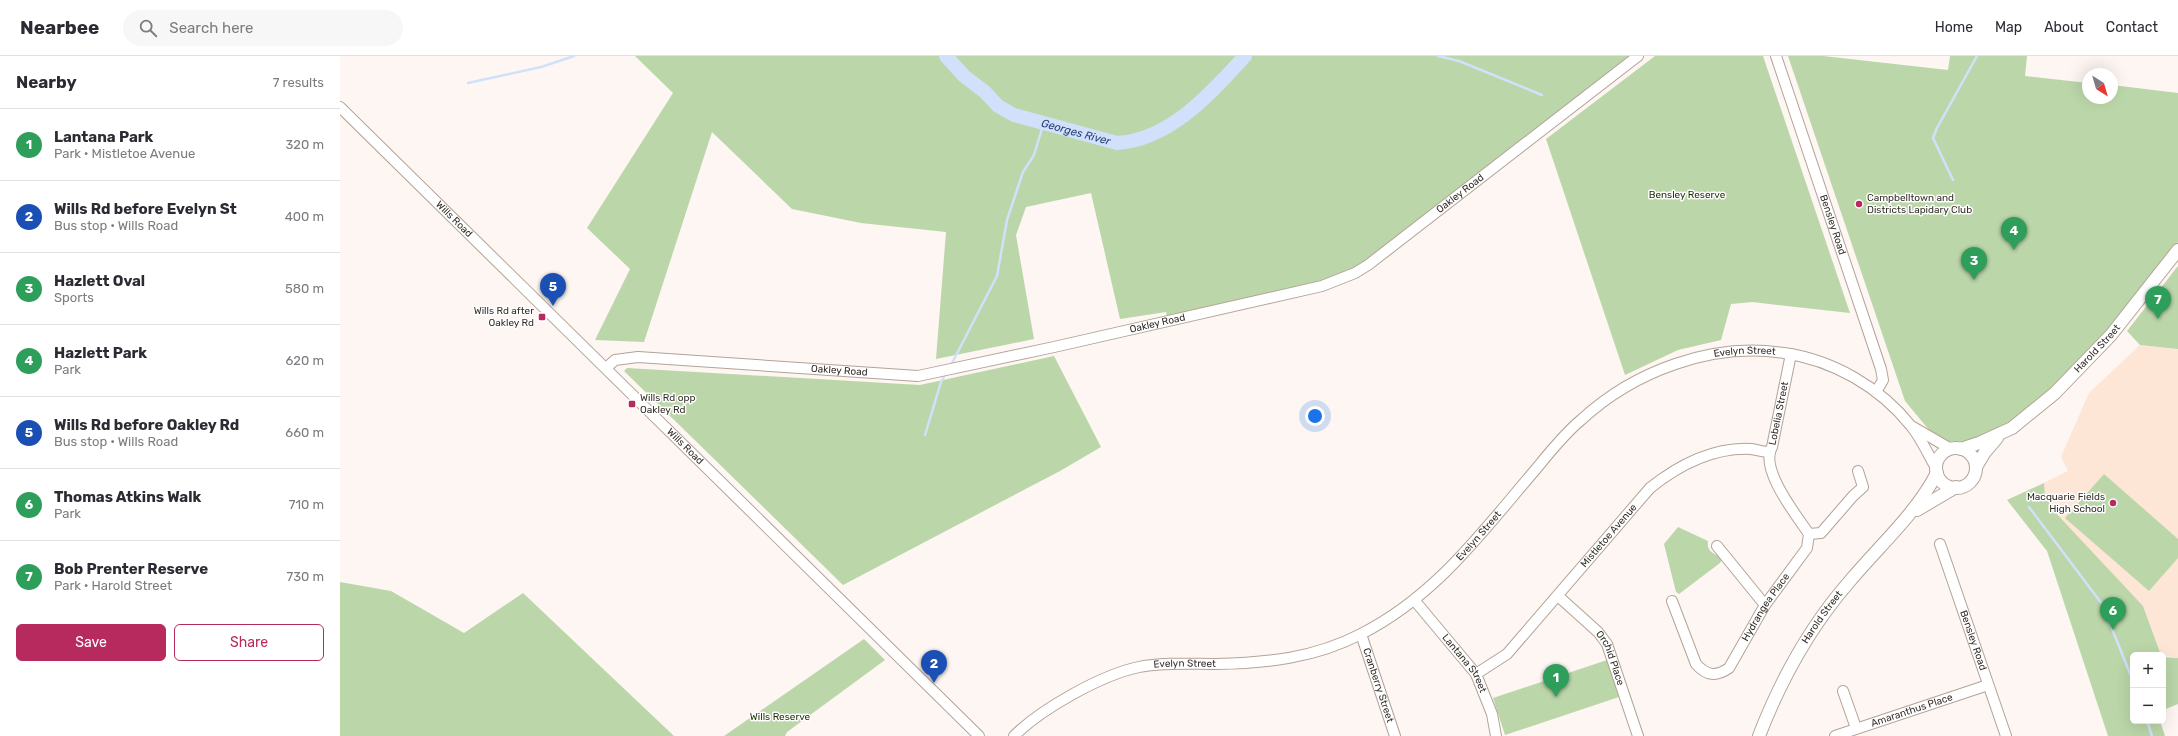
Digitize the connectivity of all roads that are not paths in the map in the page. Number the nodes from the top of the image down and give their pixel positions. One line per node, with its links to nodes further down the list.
1 (1638, 56): 6 (street, Oakley Road)
2 (1776, 56): 7 (street, Bensley Road)
3 (340, 107): 6 (street, Wills Road)
4 (2178, 250): 9 (main road, Harold Street)
5 (1791, 354): 7 (street, Evelyn Street); 11 (street, Lobelia Street); 21 (street, Evelyn Street)
6 (606, 368): 29 (street, Wills Road)
7 (1876, 392): 8 (street, Evelyn Street)
8 (1911, 426): 10 (street, Evelyn Street); 14 (street, Evelyn Street)
9 (2002, 434): 10 (main road, Harold Street); 12 (main road, Harold Street)
10 (1956, 449): 12 (main road); 14 (main road)
11 (1770, 452): 17 (street, Lobelia Street); 20 (street, Mistletoe Avenue)
12 (1976, 467): 15 (main road)
13 (1858, 471): 17 (street)
14 (1937, 471): 15 (main road); 16 (main road, Harold Street)
15 (1956, 487): 16 (main road, Harold Street)
16 (1910, 514): 34 (main road, Harold Street)
17 (1809, 534): 23 (street, Hydrangea Place)
18 (1940, 544): 26 (street, Bensley Road)
19 (1717, 546): 23 (street)
20 (1558, 596): 25 (street, Mistletoe Avenue); 33 (street, Orchid Place)
21 (1415, 601): 24 (street, Evelyn Street); 25 (street, Lantana Street)
22 (1672, 601): 23 (street, Hydrangea Place)
23 (1765, 605)
24 (1361, 634): 30 (street, Evelyn Street); 31 (street, Cranberry Street)
25 (1476, 674): 32 (street, Lantana Street)
26 (1988, 685): 28 (street, Amaranthus Place); 36 (street, Bensley Road)
27 (1843, 691): 28 (street)
28 (1856, 728): 35 (street, Amaranthus Place)
29 (979, 736)
30 (1014, 736)
31 (1395, 736)
32 (1496, 736)
33 (1638, 736)
34 (1759, 736)
35 (1835, 736)
36 (2006, 736)

